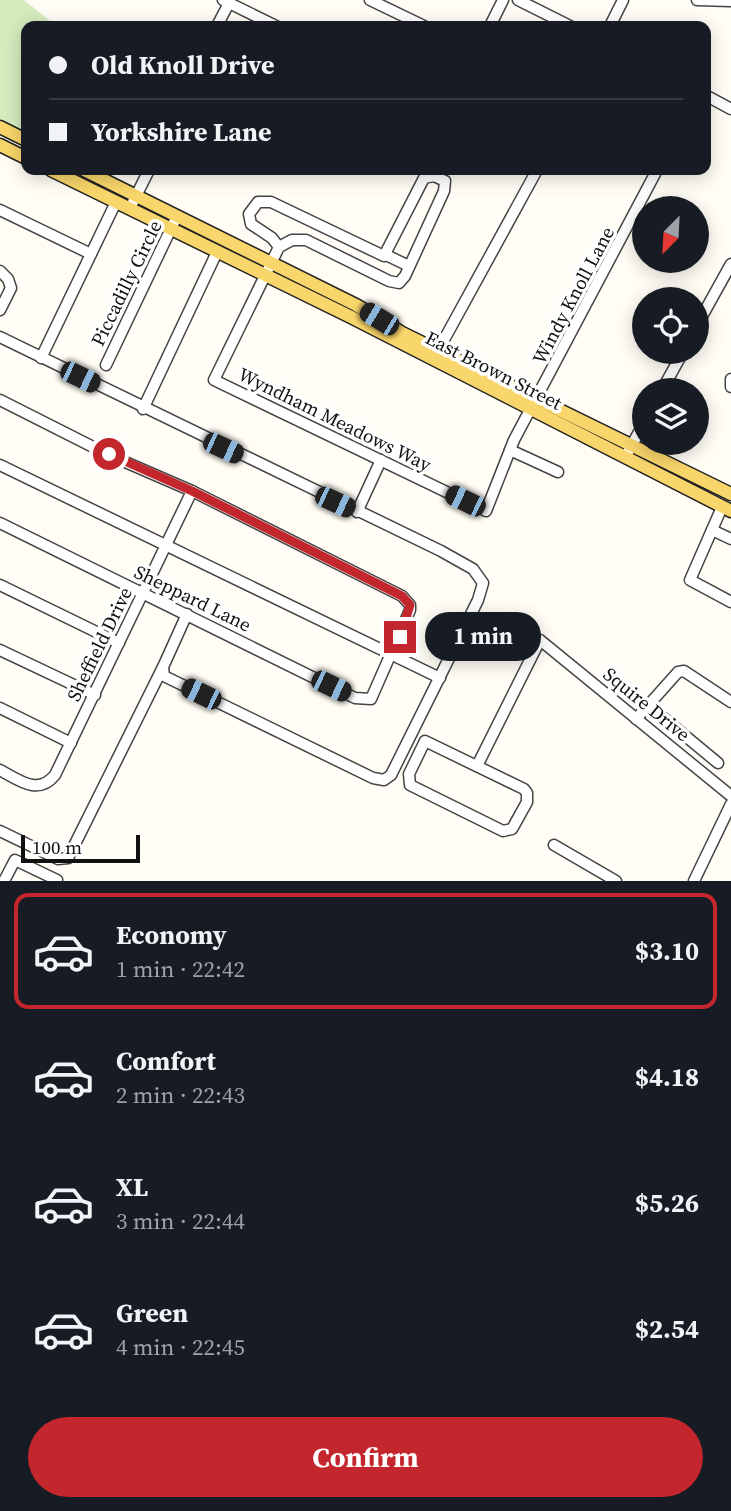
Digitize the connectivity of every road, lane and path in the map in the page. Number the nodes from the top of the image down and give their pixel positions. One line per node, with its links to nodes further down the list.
1 (370, 0): 10 (street)
2 (503, 0): 11 (street)
3 (518, 0): 12 (street)
4 (623, 0): 13 (street)
5 (697, 0): 7 (street)
6 (226, 1): 8 (street); 9 (street)
7 (731, 1)
8 (220, 21)
9 (266, 21)
10 (414, 21)
11 (492, 21)
12 (560, 21)
13 (612, 21)
14 (711, 98): 15 (street)
15 (731, 109)
16 (0, 127): 17 (main road)
17 (21, 138)
18 (0, 145): 19 (main road)
19 (21, 156)
20 (61, 175): 26 (main road, East Brown Street)
21 (94, 175): 25 (main road, East Brown Street)
22 (146, 175): 25 (street)
23 (534, 175): 43 (street)
24 (654, 175): 49 (street, Windy Knoll Lane)
25 (136, 196): 27 (street); 29 (main road, East Brown Street)
26 (116, 202): 27 (main road, East Brown Street); 33 (street)
27 (130, 209): 30 (main road, East Brown Street)
28 (0, 210): 33 (street)
29 (177, 216): 30 (street, Piccadilly Circle); 35 (main road, East Brown Street)
30 (171, 229): 32 (main road, East Brown Street); 45 (street, Piccadilly Circle)
31 (279, 247): 34 (street); 35 (street, Wyndham Meadows Way); 37 (street)
32 (218, 252): 39 (main road, East Brown Street); 50 (street)
33 (91, 254): 44 (street)
34 (386, 255): 37 (street); 37 (street)
35 (271, 262): 39 (street, Wyndham Meadows Way); 43 (main road, East Brown Street)
36 (731, 264): 40 (street)
37 (409, 266)
38 (0, 271): 41 (street)
39 (265, 275): 43 (main road, East Brown Street); 55 (street, Wyndham Meadows Way)
40 (709, 304)
41 (0, 310)
42 (0, 337): 44 (street)
43 (435, 355): 49 (main road, East Brown Street)
44 (41, 358): 50 (street)
45 (106, 365)
46 (731, 379): 47 (street)
47 (731, 387)
48 (0, 400): 58 (street)
49 (534, 405): 51 (main road, East Brown Street); 52 (street, Wyndham Meadows Way); 54 (main road, East Brown Street)
50 (143, 409): 61 (street)
51 (632, 445): 54 (street)
52 (510, 450): 55 (street, Wyndham Meadows Way); 57 (street)
53 (652, 455): 59 (main road, East Brown Street)
54 (624, 458): 60 (main road, East Brown Street)
55 (381, 460): 61 (street)
56 (0, 465): 65 (street)
57 (558, 472)
58 (192, 491): 65 (street, Sheffield Drive); 72 (street)
59 (731, 494)
60 (727, 509): 63 (street)
61 (357, 512): 74 (street)
62 (0, 523): 67 (street, Sheppard Lane)
63 (712, 530): 64 (street); 68 (street)
64 (731, 540)
65 (166, 545): 67 (street, Sheffield Drive); 72 (street)
66 (0, 585): 70 (street)
67 (143, 592): 69 (street, Sheppard Lane); 70 (street, Sheffield Drive)
68 (731, 602)
69 (187, 614): 72 (street, Sheppard Lane); 73 (street)
70 (119, 643): 75 (street, Sheffield Drive)
71 (0, 650): 75 (street)
72 (392, 654): 74 (street)
73 (163, 667): 74 (street); 88 (street)
74 (440, 678)
75 (95, 695): 81 (street, Sheffield Drive)
76 (731, 702): 77 (street)
77 (648, 705): 79 (street); 80 (street)
78 (0, 708): 81 (street)
79 (636, 719): 82 (street, Squire Drive); 84 (street, Squire Drive)
80 (693, 741): 82 (street); 83 (street)
81 (71, 743): 85 (street, Sheffield Drive)
82 (684, 757): 86 (street, Squire Drive)
83 (718, 763)
84 (477, 766): 84 (street)
85 (0, 770)
86 (731, 796)
87 (731, 804): 93 (street)
88 (0, 831)
89 (554, 845): 92 (street)
90 (57, 880): 91 (street)
91 (4, 881)
92 (616, 881)
93 (694, 881)

